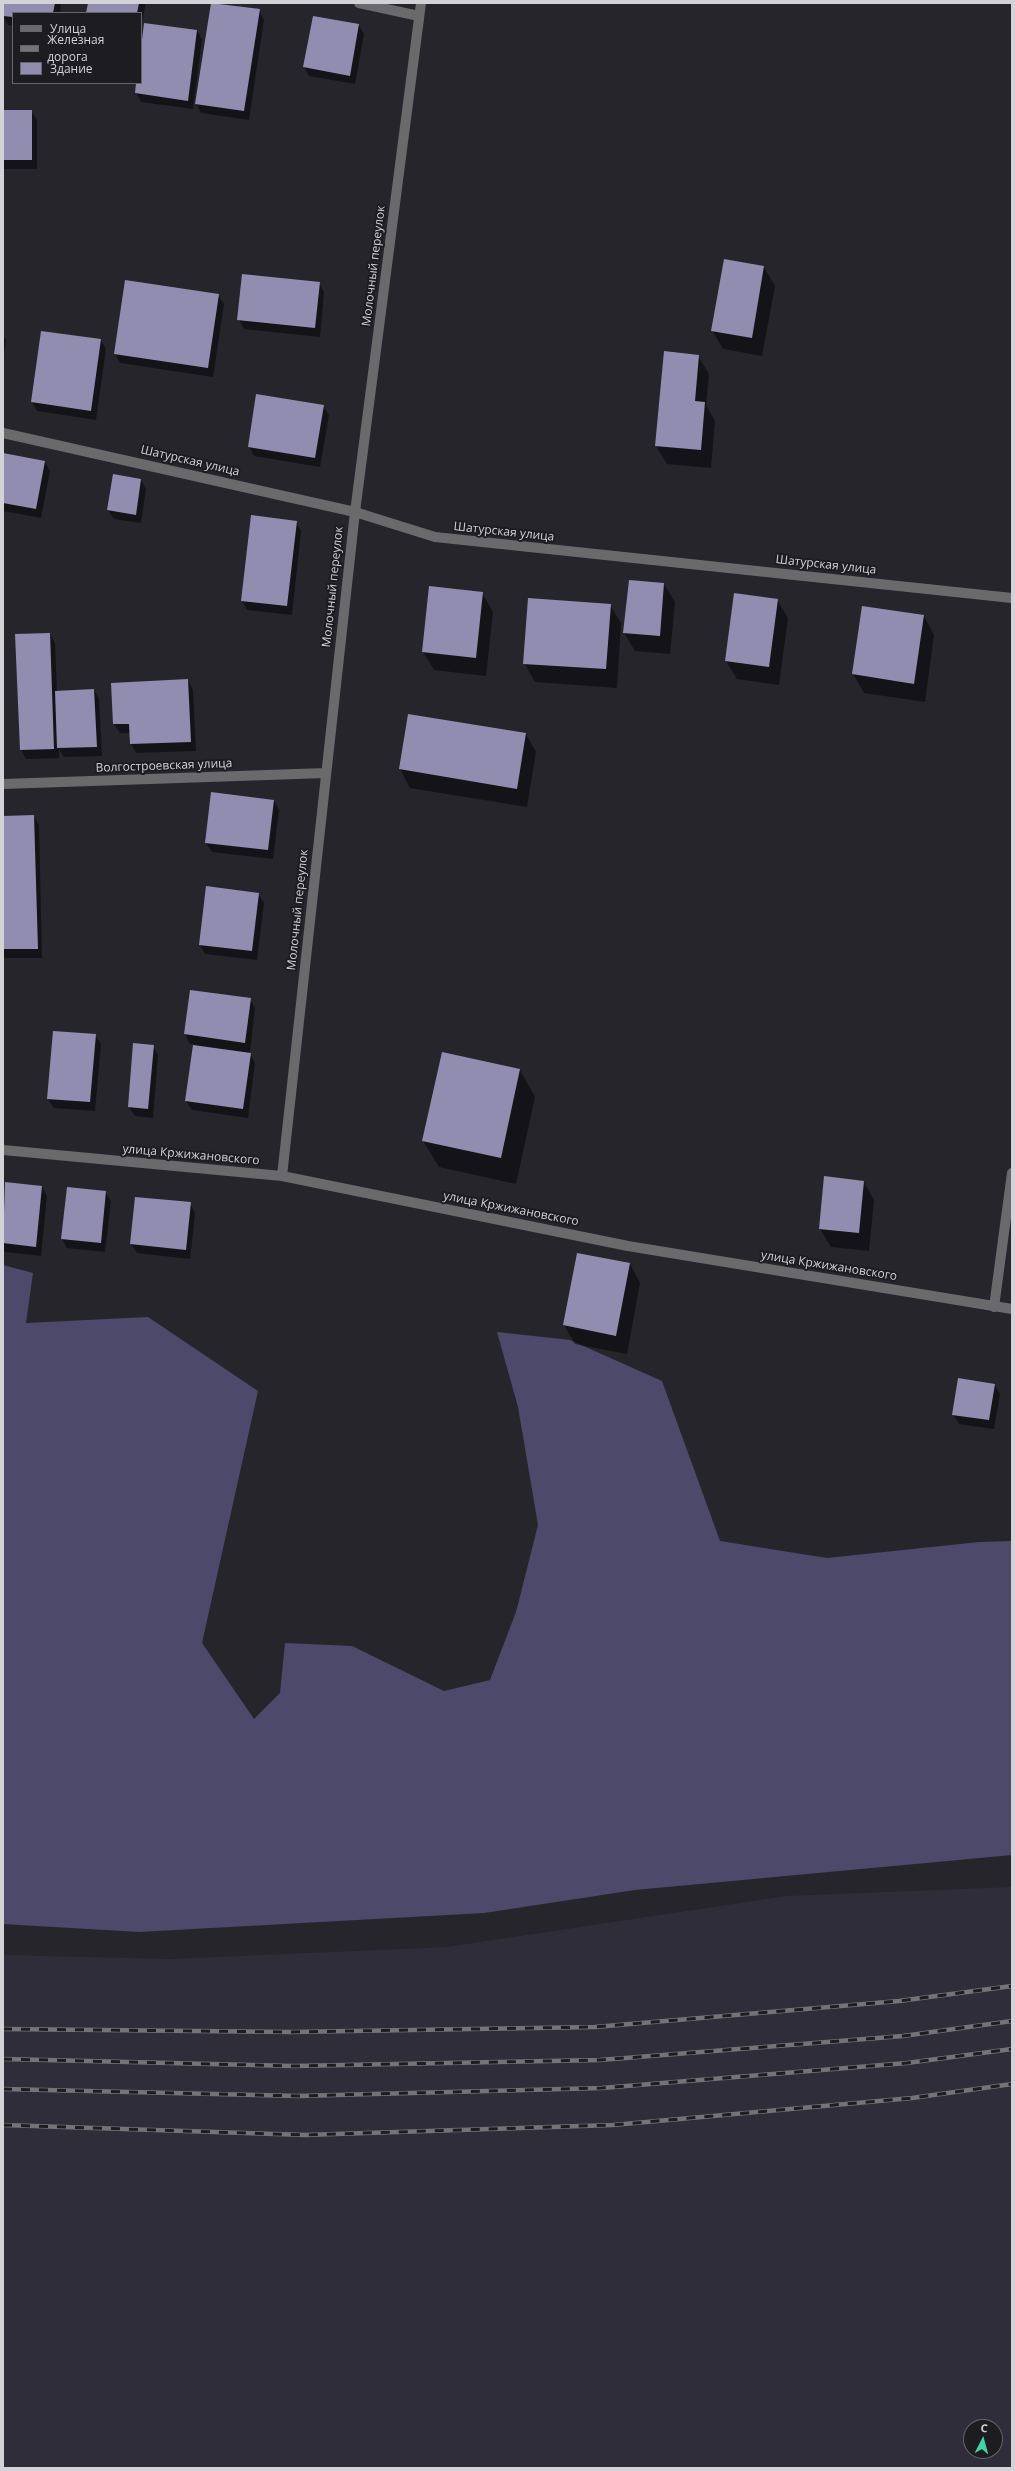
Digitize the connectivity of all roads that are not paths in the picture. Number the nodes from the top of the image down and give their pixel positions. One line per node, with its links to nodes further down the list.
1 (359, 3): 3 (street)
2 (421, 3): 3 (street, Молочный переулок)
3 (419, 16): 5 (street, Молочный переулок)
4 (3, 433): 5 (street, Шатурская улица)
5 (355, 512): 6 (street, Шатурская улица); 7 (street, Молочный переулок)
6 (1012, 598)
7 (326, 773): 8 (street, Волгостроевская улица); 11 (street, Молочный переулок)
8 (3, 784)
9 (3, 1150): 11 (street, улица Кржижановского)
10 (1012, 1173): 12 (street)
11 (282, 1176): 12 (street, улица Кржижановского)
12 (994, 1307): 13 (street, улица Кржижановского)
13 (1012, 1309)

